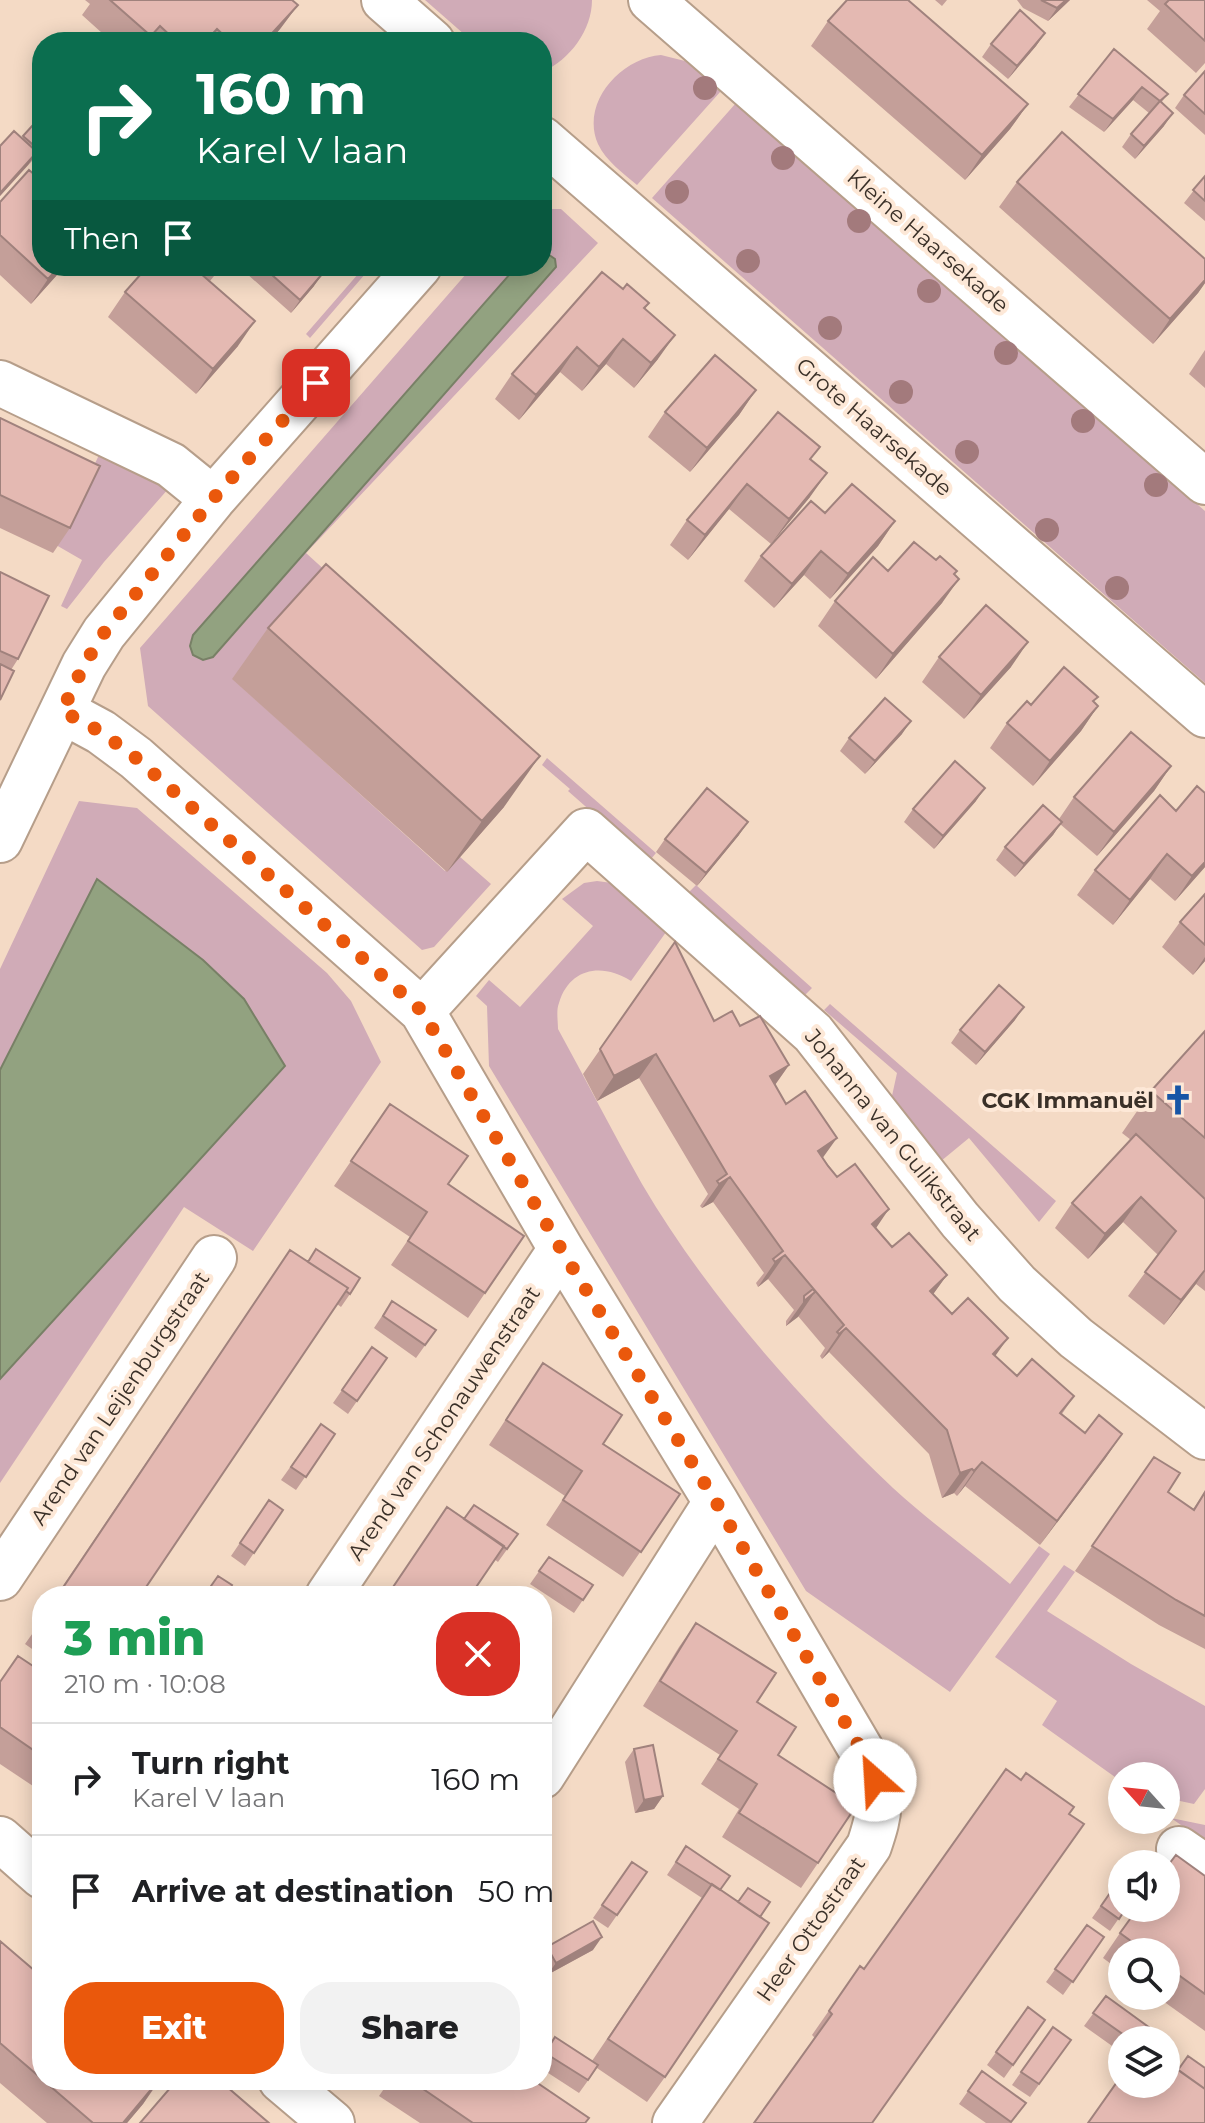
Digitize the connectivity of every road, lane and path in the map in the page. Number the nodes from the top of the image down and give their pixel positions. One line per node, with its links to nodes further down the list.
1 (384, 0): 3 (street)
2 (651, 0): 7 (street, Kleine Haarsekade)
3 (421, 32)
4 (552, 148): 10 (street, Grote Haarsekade)
5 (410, 276): 8 (street)
6 (0, 383): 8 (street)
7 (1205, 482)
8 (213, 499): 9 (street)
9 (62, 711): 11 (street); 12 (street, Heer Ottostraat)
10 (1205, 715)
11 (0, 840)
12 (422, 1011): 13 (street, Heer Ottostraat); 15 (street, Johanna van Gulikstraat)
13 (561, 1249): 16 (street, Heer Ottostraat); 18 (street, Arend van Schonauwenstraat)
14 (214, 1258): 17 (street, Arend van Leijenburgstraat)
15 (1205, 1437)
16 (716, 1502): 19 (street); 24 (street, Heer Ottostraat)
17 (0, 1578)
18 (335, 1586)
19 (552, 1760)
20 (0, 1839): 21 (street)
21 (32, 1867)
22 (293, 2090): 23 (street)
23 (332, 2123)
24 (675, 2123)

